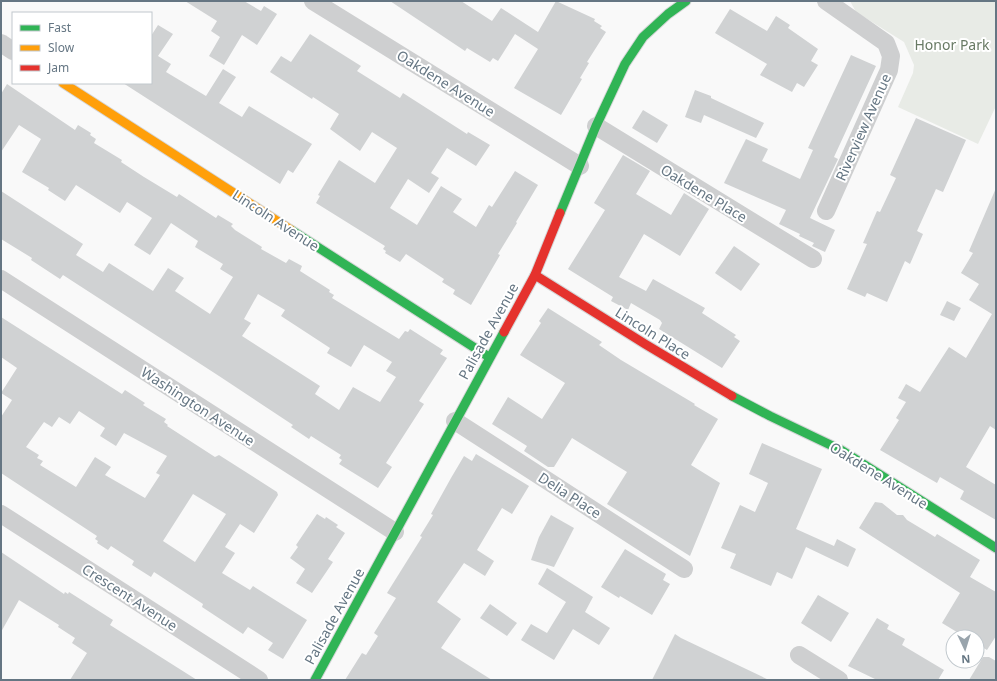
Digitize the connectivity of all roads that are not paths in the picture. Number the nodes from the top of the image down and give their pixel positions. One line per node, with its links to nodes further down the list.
1 (313, 1): 8 (street, Oakdene Avenue)
2 (686, 1): 7 (street, Palisade Avenue)
3 (826, 1): 9 (street, Riverview Avenue)
4 (1, 43): 5 (street)
5 (12, 50)
6 (65, 84): 13 (street, Lincoln Avenue)
7 (596, 126): 8 (street, Palisade Avenue); 10 (street, Oakdene Place)
8 (580, 166): 11 (street, Palisade Avenue)
9 (826, 211)
10 (813, 259)
11 (535, 275): 13 (street, Palisade Avenue); 14 (street, Lincoln Place)
12 (1, 279): 17 (street, Washington Avenue)
13 (489, 357): 15 (street, Palisade Avenue)
14 (758, 411): 18 (street, Oakdene Avenue)
15 (455, 422): 17 (street, Palisade Avenue); 19 (street, Delia Place)
16 (1, 514): 21 (street, Crescent Avenue)
17 (395, 532): 22 (street, Palisade Avenue)
18 (996, 548)
19 (684, 569)
20 (799, 655): 23 (street)
21 (259, 680)
22 (315, 680)
23 (839, 680)

